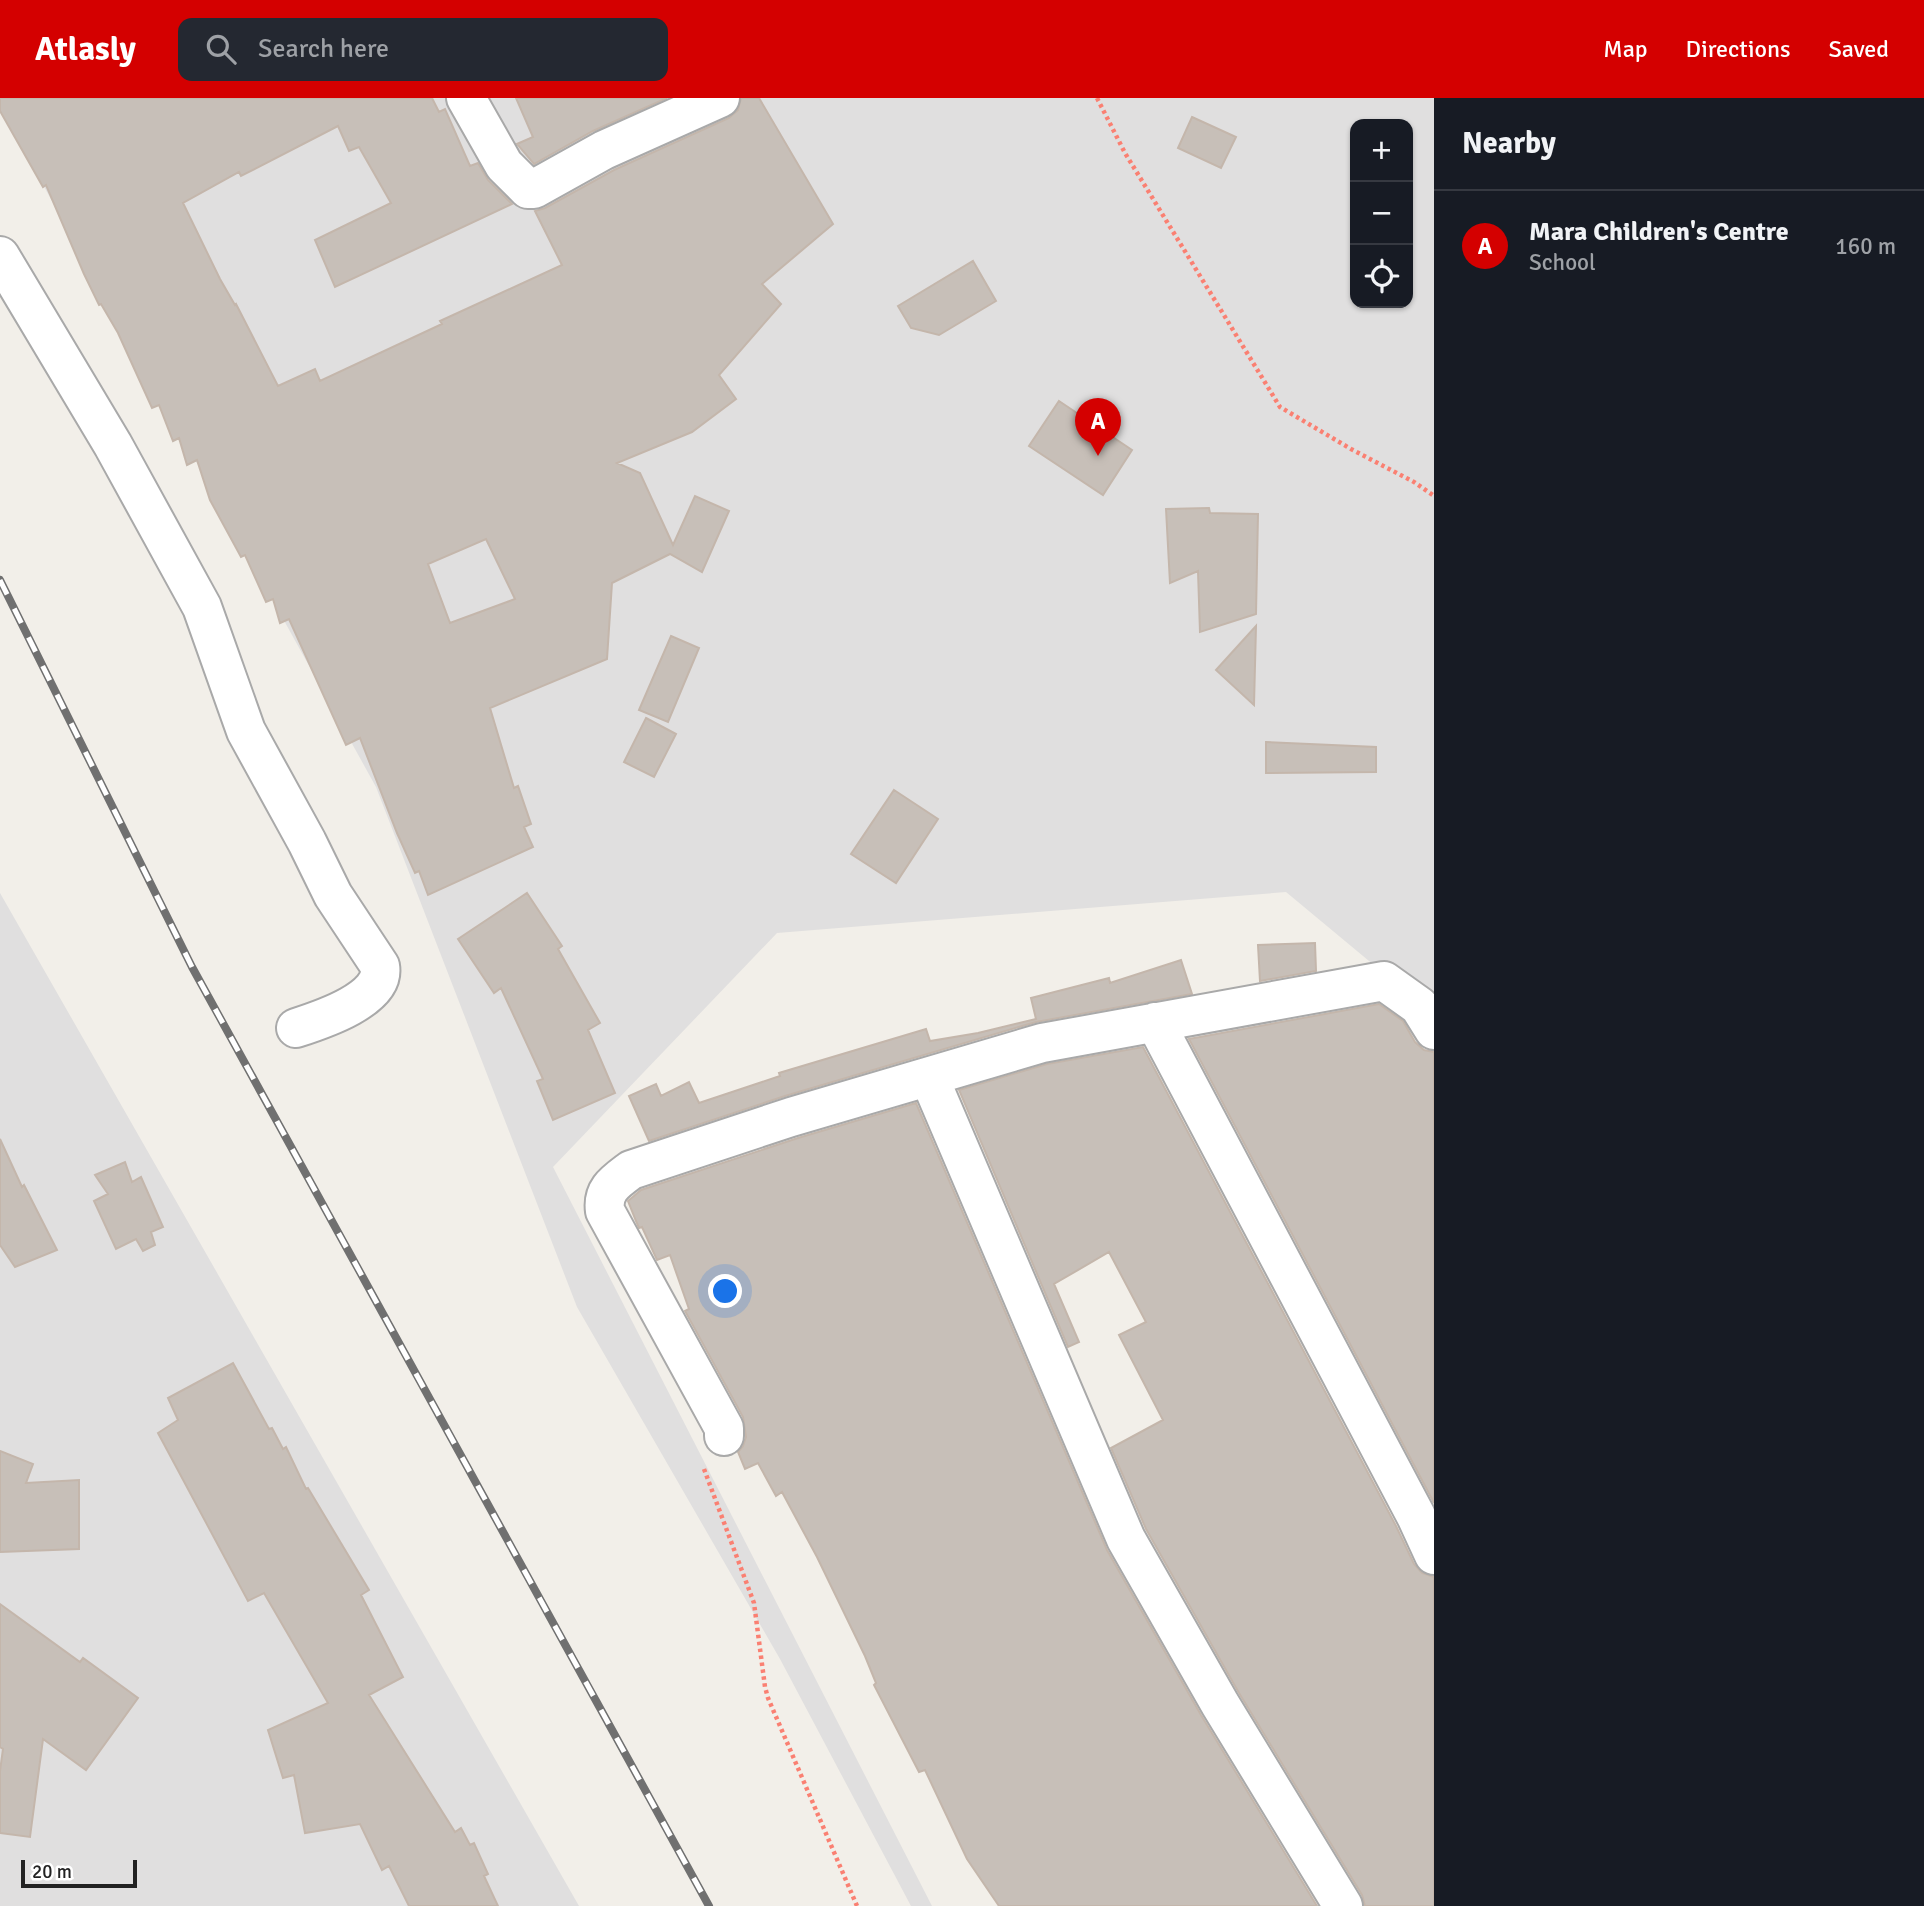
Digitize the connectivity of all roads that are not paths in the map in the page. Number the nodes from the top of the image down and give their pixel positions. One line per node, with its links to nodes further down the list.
1 (466, 98): 2 (street)
2 (720, 98)
3 (0, 256): 5 (street)
4 (1155, 1022): 6 (street); 7 (street); 9 (street)
5 (296, 1028)
6 (1434, 1030)
7 (929, 1077): 8 (street); 10 (street)
8 (724, 1436)
9 (1434, 1555)
10 (1343, 1906)

